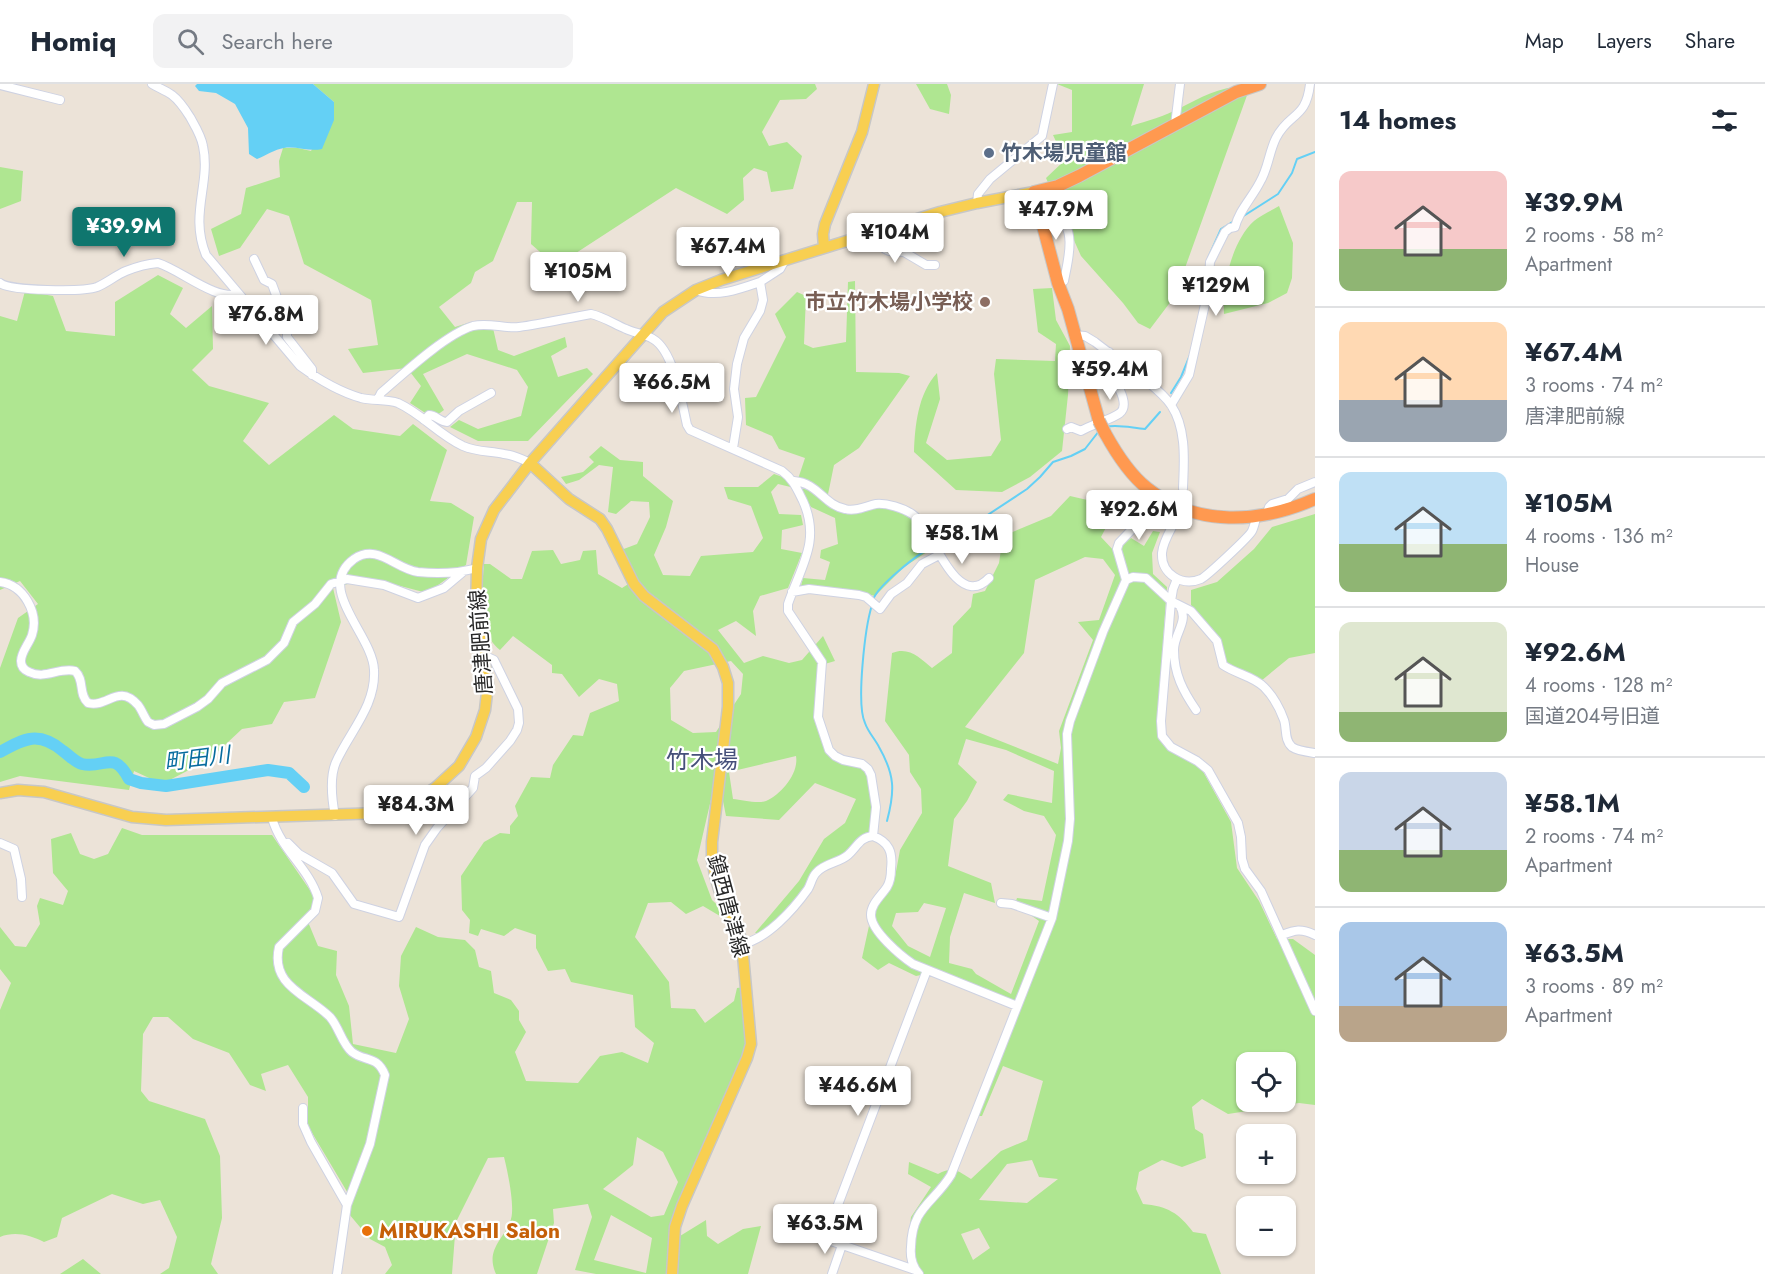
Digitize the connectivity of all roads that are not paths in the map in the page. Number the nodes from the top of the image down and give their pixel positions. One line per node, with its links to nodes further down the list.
1 (152, 84): 22 (street)
2 (874, 84): 14 (main road)
3 (1053, 84): 11 (street)
4 (1179, 84): 9 (street)
5 (1260, 84): 9 (highway)
6 (1310, 84): 29 (street)
7 (0, 85): 8 (street)
8 (60, 100)
9 (1175, 125): 10 (highway)
10 (1034, 192): 11 (main road, 唐津肥前線); 12 (highway)
11 (977, 203): 13 (main road, 唐津肥前線)
12 (1038, 213): 20 (highway); 20 (street)
13 (879, 232): 14 (main road, 唐津肥前線); 17 (street)
14 (824, 248): 16 (main road, 唐津肥前線)
15 (254, 260): 26 (street)
16 (785, 260): 18 (street); 21 (main road, 唐津肥前線)
17 (934, 265)
18 (760, 282): 21 (street); 32 (street)
19 (0, 283): 22 (street)
20 (1058, 283): 23 (highway)
21 (696, 290): 24 (main road, 唐津肥前線)
22 (239, 294): 26 (street)
23 (1074, 335): 25 (street); 39 (highway, bridge)
24 (642, 336): 28 (street); 32 (street); 33 (main road, 唐津肥前線)
25 (1109, 352): 29 (street); 31 (street)
26 (312, 375): 28 (street)
27 (491, 393): 30 (street)
28 (378, 399): 30 (street)
29 (1171, 405): 36 (street)
30 (424, 420): 33 (street)
31 (1067, 429)
32 (733, 448): 34 (street)
33 (530, 463): 42 (main road, 唐津肥前線); 65 (main road, 鎮西唐津線)
34 (794, 481): 41 (street); 49 (street)
35 (1315, 482): 39 (street)
36 (1183, 488)
37 (1315, 499): 39 (highway)
38 (1147, 502): 47 (street)
39 (1261, 517): 45 (street)
40 (1176, 519): 45 (street)
41 (938, 553): 44 (street); 49 (street)
42 (477, 568): 43 (street); 52 (main road, 唐津肥前線)
43 (463, 572): 46 (street); 46 (street)
44 (989, 578)
45 (1177, 579): 50 (street)
46 (339, 580): 48 (street); 56 (street)
47 (1126, 580): 50 (street); 62 (street)
48 (0, 582)
49 (792, 592): 58 (street)
50 (1171, 601): 51 (street); 63 (street)
51 (1180, 606): 53 (street); 54 (street)
52 (483, 656): 56 (main road, 唐津肥前線); 57 (street)
53 (1196, 710)
54 (1315, 753)
55 (0, 793): 57 (main road, 唐津肥前線)
56 (334, 816): 57 (main road, 唐津肥前線)
57 (273, 823): 70 (street)
58 (873, 836): 65 (street); 66 (street)
59 (0, 843): 60 (street)
60 (22, 897)
61 (1001, 903): 62 (street)
62 (1052, 918): 67 (street)
63 (1282, 935): 64 (street); 68 (street)
64 (1315, 936)
65 (742, 944): 74 (main road, 鎮西唐津線)
66 (927, 970): 67 (street); 71 (street)
67 (1017, 1006): 72 (street)
68 (1315, 1011)
69 (303, 1108): 70 (street)
70 (347, 1205): 73 (street)
71 (842, 1245): 72 (street); 75 (street)
72 (917, 1272)
73 (336, 1274)
74 (672, 1274)
75 (832, 1274)

